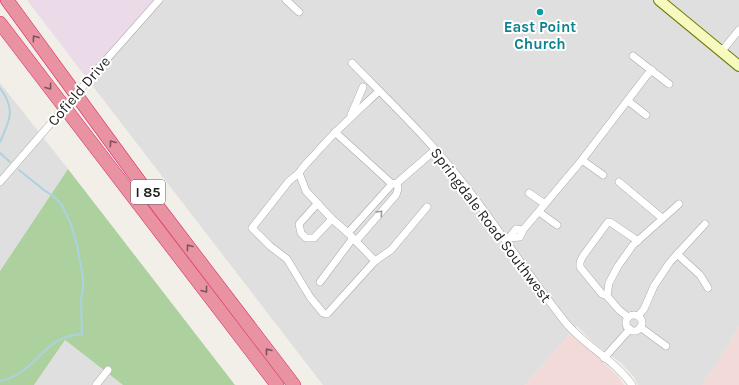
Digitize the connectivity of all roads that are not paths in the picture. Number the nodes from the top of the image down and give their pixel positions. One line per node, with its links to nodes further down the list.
1 (7, 0): 54 (highway, I 85, one-way to 1)
2 (158, 0): 24 (street, Cofield Drive, bridge)
3 (286, 0): 5 (street)
4 (659, 0): 8 (main road)
5 (299, 12)
6 (0, 23): 53 (highway, I 85, one-way to 53)
7 (739, 30): 8 (street)
8 (722, 52): 11 (main road)
9 (633, 56): 12 (street)
10 (352, 63): 15 (street, Springdale Road Southwest)
11 (739, 66)
12 (652, 70): 13 (street); 16 (street)
13 (669, 84)
14 (363, 87): 18 (street)
15 (379, 91): 18 (street); 20 (street, Springdale Road Southwest)
16 (628, 100): 17 (street); 21 (street)
17 (646, 115)
18 (350, 117): 19 (street)
19 (335, 132): 22 (street); 26 (street)
20 (435, 150): 26 (street); 38 (street, Springdale Road Southwest)
21 (582, 160): 23 (street); 29 (street)
22 (299, 173): 28 (street); 41 (street)
23 (603, 176)
24 (0, 182)
25 (619, 182): 33 (street)
26 (395, 183): 37 (street); 37 (street, one-way to 26)
27 (529, 192): 29 (street)
28 (318, 204): 34 (street); 34 (street)
29 (545, 204): 32 (street)
30 (679, 204): 33 (street)
31 (427, 207): 41 (street)
32 (539, 212): 36 (street); 38 (street)
33 (662, 218): 39 (street)
34 (332, 219): 37 (street)
35 (705, 224): 40 (street)
36 (557, 226)
37 (352, 237): 41 (street); 42 (street)
38 (507, 239): 50 (street, Springdale Road Southwest)
39 (638, 241): 44 (street); 44 (street)
40 (677, 254): 43 (street); 45 (street)
41 (375, 261)
42 (320, 282)
43 (708, 288)
44 (607, 296): 46 (street)
45 (638, 316): 46 (street); 47 (street)
46 (628, 318): 48 (street)
47 (640, 327): 48 (street); 49 (street)
48 (630, 329): 50 (street)
49 (666, 346)
50 (604, 358): 55 (street, Springdale Road Southwest)
51 (108, 370): 52 (street)
52 (96, 385)
53 (277, 385)
54 (294, 385)
55 (632, 385)

